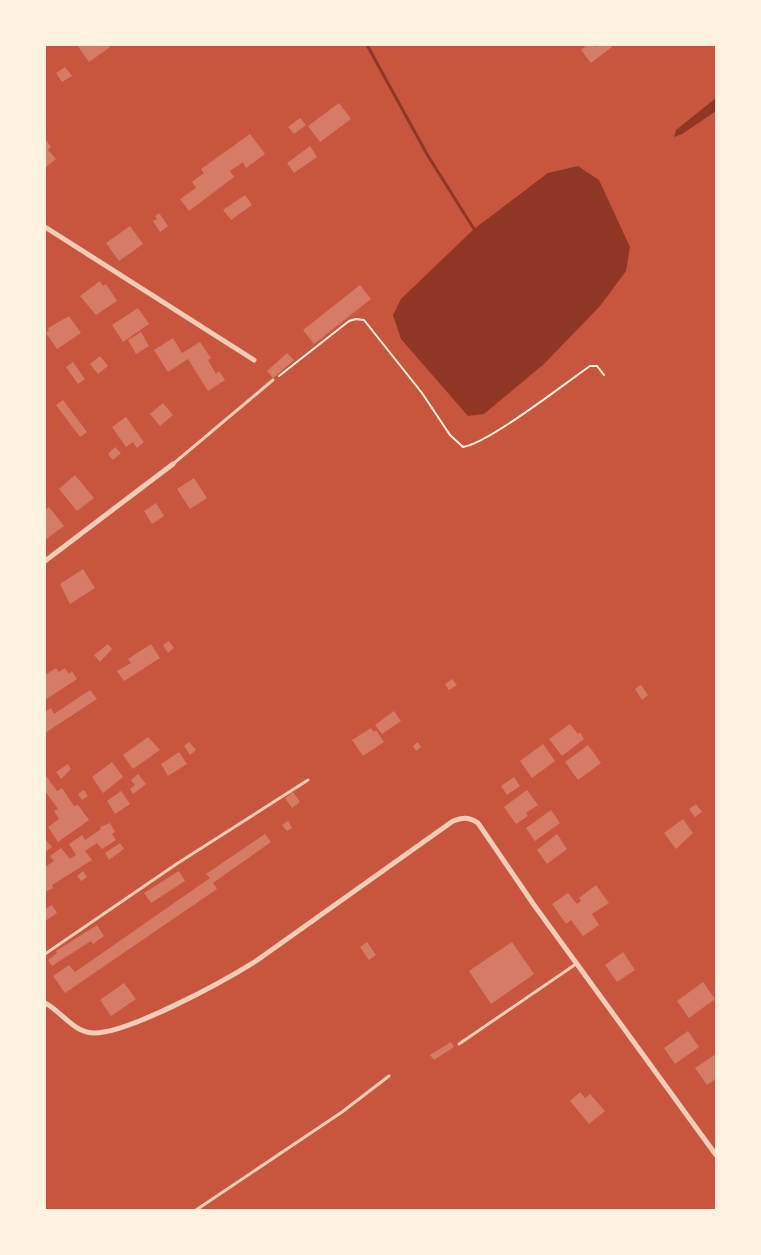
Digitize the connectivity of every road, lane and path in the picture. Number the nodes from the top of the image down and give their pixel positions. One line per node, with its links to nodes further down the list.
1 (45, 227): 2 (street)
2 (254, 360)
3 (604, 375): 4 (path)
4 (273, 380): 5 (lane)
5 (173, 464): 6 (street)
6 (45, 561)
7 (308, 780): 8 (lane)
8 (45, 954)
9 (577, 964): 10 (street); 11 (lane); 13 (street)
10 (45, 1003)
11 (459, 1044)
12 (389, 1076): 14 (lane)
13 (716, 1155)
14 (196, 1210)

